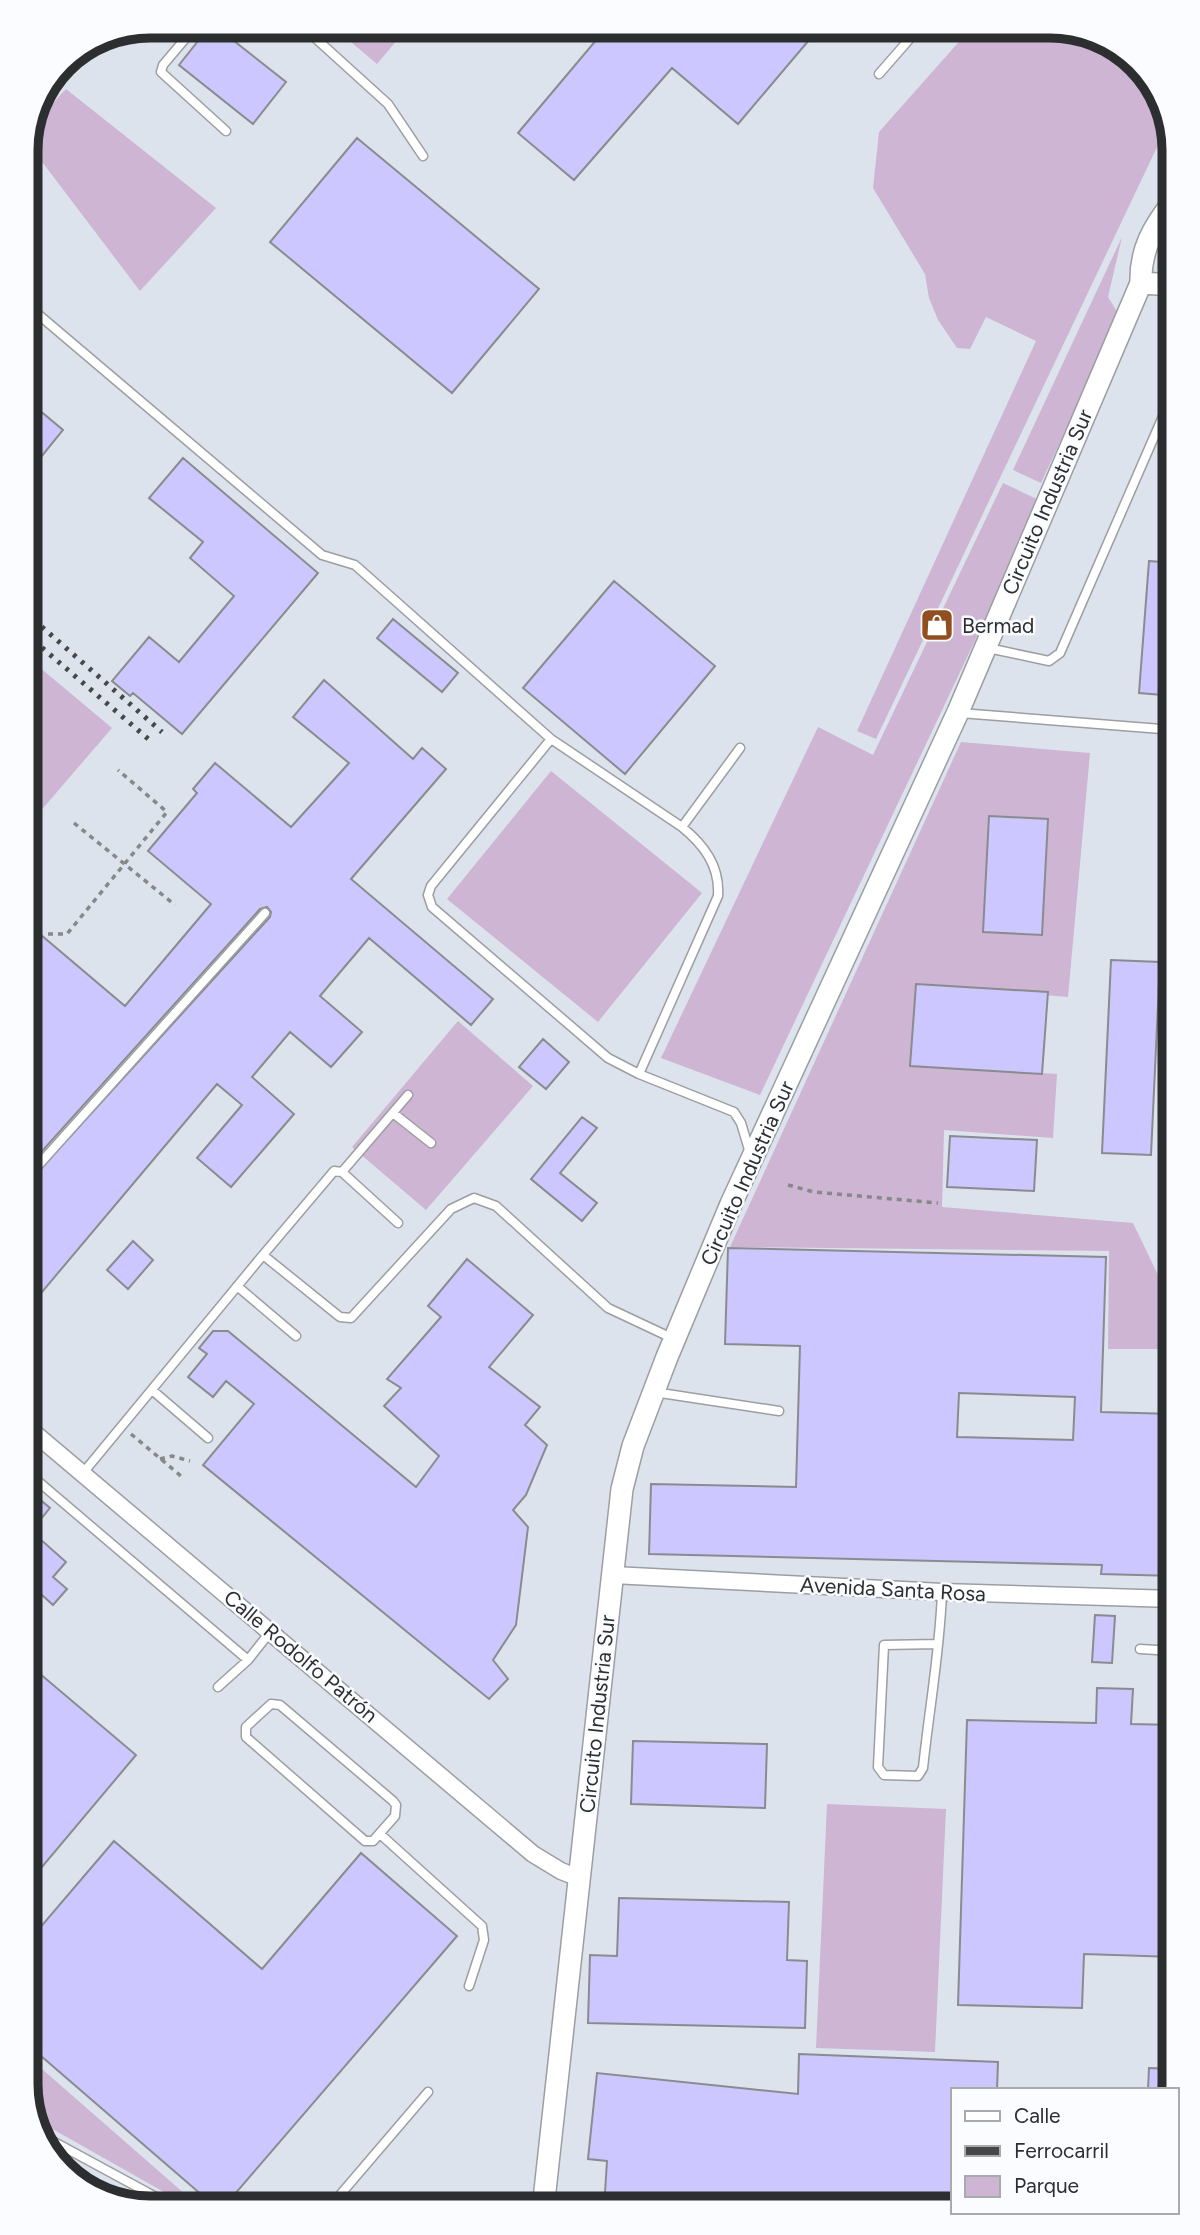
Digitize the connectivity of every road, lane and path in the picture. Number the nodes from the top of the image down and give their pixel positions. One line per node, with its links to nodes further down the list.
1 (187, 38): 5 (lane)
2 (315, 38): 6 (lane)
3 (909, 39): 4 (lane)
4 (878, 74)
5 (226, 131)
6 (423, 156)
7 (1162, 218): 8 (main road, Circuito Industria Sur)
8 (1141, 283): 9 (main road); 12 (main road, Circuito Industria Sur)
9 (1162, 284)
10 (39, 315): 15 (lane)
11 (1162, 419): 12 (lane)
12 (985, 647): 13 (main road, Circuito Industria Sur)
13 (958, 712): 14 (lane); 28 (main road, Circuito Industria Sur)
14 (1162, 729)
15 (551, 739): 19 (lane); 24 (lane)
16 (740, 748): 19 (lane)
17 (118, 771): 20 (path)
18 (74, 823): 20 (path)
19 (682, 827): 24 (lane)
20 (124, 864): 21 (path); 23 (path)
21 (175, 905)
22 (265, 913): 29 (lane)
23 (48, 934)
24 (639, 1074): 28 (lane)
25 (408, 1095): 26 (lane)
26 (393, 1113): 27 (lane); 30 (lane)
27 (431, 1143)
28 (752, 1159): 37 (main road, Circuito Industria Sur)
29 (38, 1165)
30 (342, 1172): 33 (lane); 34 (lane)
31 (788, 1185): 32 (path)
32 (938, 1203)
33 (398, 1223)
34 (263, 1255): 35 (lane); 37 (lane)
35 (237, 1286): 36 (lane); 38 (lane)
36 (296, 1336)
37 (674, 1339): 39 (main road, Circuito Industria Sur)
38 (152, 1390): 41 (lane); 43 (lane)
39 (654, 1392): 40 (lane); 49 (main road, Circuito Industria Sur)
40 (779, 1411)
41 (121, 1426): 44 (path); 46 (lane)
42 (38, 1436): 46 (street, Calle Rodolfo Patrón)
43 (208, 1437)
44 (160, 1459): 45 (path); 47 (path)
45 (190, 1461)
46 (83, 1473): 52 (street, Calle Rodolfo Patrón)
47 (181, 1476)
48 (38, 1481): 56 (lane)
49 (613, 1576): 50 (street, Avenida Santa Rosa); 59 (main road, Circuito Industria Sur)
50 (942, 1592): 51 (street, Avenida Santa Rosa); 53 (lane)
51 (1162, 1599)
52 (271, 1631): 56 (lane); 59 (street, Calle Rodolfo Patrón)
53 (937, 1644): 53 (lane)
54 (1140, 1649): 55 (lane)
55 (1162, 1650)
56 (248, 1660): 57 (lane)
57 (218, 1687)
58 (380, 1834): 58 (lane); 60 (lane)
59 (579, 1878): 65 (main road, Circuito Industria Sur)
60 (469, 1986)
61 (428, 2092): 64 (lane)
62 (55, 2142): 63 (lane)
63 (156, 2196)
64 (338, 2196)
65 (544, 2196)

